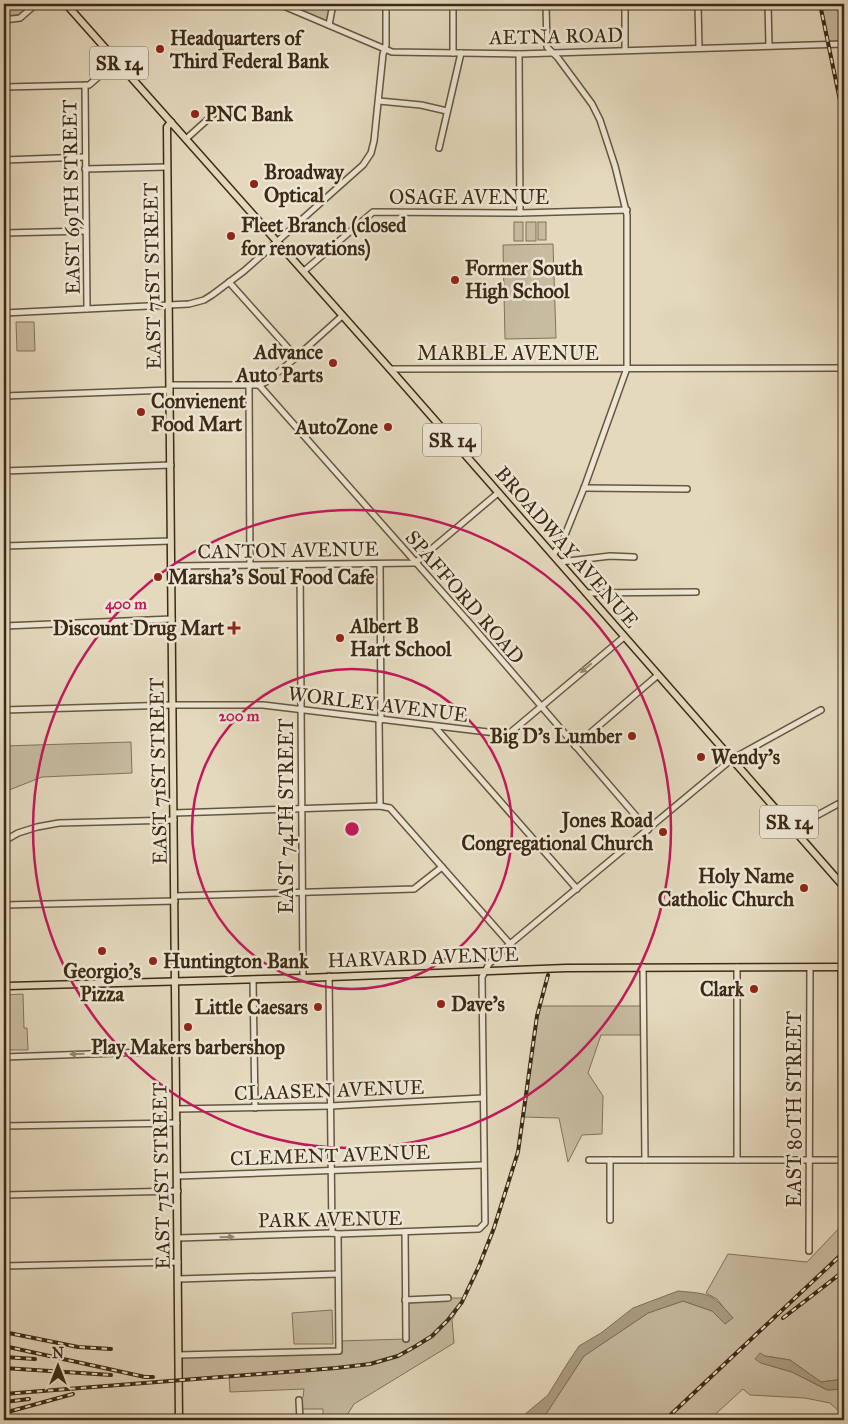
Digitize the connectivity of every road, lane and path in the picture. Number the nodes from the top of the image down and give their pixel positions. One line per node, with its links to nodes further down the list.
1 (36, 4): 11 (street)
2 (66, 4): 22 (main road, BROADWAY AVENUE / SR 14)
3 (279, 4): 12 (street, AETNA ROAD)
4 (333, 4): 12 (street)
5 (386, 4): 16 (street)
6 (453, 4): 19 (street)
7 (546, 4): 18 (street)
8 (625, 4): 17 (street)
9 (698, 4): 15 (street)
10 (768, 4): 14 (street)
11 (4, 20)
12 (329, 25): 16 (street, AETNA ROAD)
13 (844, 44): 14 (street, AETNA ROAD)
14 (768, 46): 15 (street, AETNA ROAD)
15 (699, 48): 17 (street, AETNA ROAD)
16 (385, 50): 19 (street, AETNA ROAD); 25 (street)
17 (625, 50): 18 (street, AETNA ROAD)
18 (551, 52): 21 (street, AETNA ROAD); 35 (street)
19 (453, 53): 20 (street, AETNA ROAD)
20 (461, 53): 21 (street, AETNA ROAD); 27 (street)
21 (519, 54): 36 (street)
22 (117, 61): 23 (street); 28 (main road, BROADWAY AVENUE / SR 14)
23 (85, 85): 24 (street); 31 (street, EAST 69TH STREET)
24 (4, 88)
25 (379, 101): 27 (street); 39 (street)
26 (217, 111): 29 (street)
27 (447, 111): 30 (street)
28 (171, 122): 29 (main road, BROADWAY AVENUE / SR 14); 33 (main road, EAST 71ST STREET)
29 (186, 138): 39 (main road, BROADWAY AVENUE / SR 14)
30 (439, 148)
31 (86, 157): 32 (street); 34 (street, EAST 69TH STREET)
32 (4, 160)
33 (167, 167): 34 (street); 42 (main road, EAST 71ST STREET)
34 (85, 169): 37 (street, EAST 69TH STREET)
35 (627, 210): 36 (street, OSAGE AVENUE); 47 (street)
36 (520, 213): 40 (street, OSAGE AVENUE)
37 (86, 231): 38 (street); 43 (street, EAST 69TH STREET)
38 (4, 233)
39 (277, 242): 40 (main road, BROADWAY AVENUE / SR 14); 41 (street)
40 (304, 271): 45 (main road, BROADWAY AVENUE / SR 14)
41 (229, 282): 42 (street); 46 (street)
42 (168, 306): 43 (street); 52 (main road, EAST 71ST STREET)
43 (87, 309): 44 (street)
44 (4, 313)
45 (342, 316): 46 (street); 49 (main road, BROADWAY AVENUE / SR 14)
46 (296, 357): 51 (street)
47 (626, 368): 48 (street, MARBLE AVENUE); 49 (street, MARBLE AVENUE); 56 (street)
48 (838, 368)
49 (390, 369): 58 (main road, BROADWAY AVENUE / SR 14)
50 (249, 385): 51 (street); 52 (street); 68 (street)
51 (259, 385): 64 (street, SPAFFORD ROAD)
52 (170, 387): 53 (street); 54 (main road, EAST 71ST STREET)
53 (4, 396)
54 (171, 465): 55 (street); 59 (main road, EAST 71ST STREET)
55 (4, 471)
56 (584, 488): 57 (street); 61 (street)
57 (687, 489)
58 (498, 493): 61 (main road, BROADWAY AVENUE / SR 14); 64 (street)
59 (172, 541): 60 (street); 67 (main road, EAST 71ST STREET)
60 (4, 546)
61 (553, 554): 63 (main road, BROADWAY AVENUE / SR 14)
62 (634, 557): 63 (street)
63 (560, 562): 70 (main road, BROADWAY AVENUE / SR 14)
64 (415, 563): 65 (street, CANTON AVENUE); 76 (street, SPAFFORD ROAD)
65 (380, 564): 66 (street, CANTON AVENUE); 80 (street)
66 (300, 565): 68 (street, CANTON AVENUE); 78 (street, EAST 74TH STREET)
67 (172, 566): 68 (street, CANTON AVENUE); 71 (main road, EAST 71ST STREET)
68 (250, 566)
69 (696, 592): 70 (street)
70 (586, 593): 73 (main road, BROADWAY AVENUE / SR 14)
71 (172, 619): 72 (street); 75 (main road, EAST 71ST STREET)
72 (4, 626)
73 (624, 636): 74 (main road, BROADWAY AVENUE / SR 14); 76 (street, WORLEY AVENUE, one-way to 76)
74 (658, 675): 82 (street); 83 (main road, BROADWAY AVENUE / SR 14)
75 (173, 705): 77 (street, WORLEY AVENUE); 78 (street, WORLEY AVENUE); 87 (main road, EAST 71ST STREET)
76 (540, 706): 81 (street, WORLEY AVENUE); 82 (street, SPAFFORD ROAD)
77 (4, 710)
78 (300, 710): 80 (street, WORLEY AVENUE); 86 (street, EAST 74TH STREET)
79 (821, 710): 83 (street)
80 (380, 720): 81 (street, WORLEY AVENUE); 85 (street)
81 (435, 727): 93 (street)
82 (575, 746): 89 (street, SPAFFORD ROAD)
83 (732, 759): 88 (main road, BROADWAY AVENUE / SR 14); 89 (street)
84 (838, 804): 88 (street)
85 (380, 806): 86 (street); 91 (street)
86 (301, 809): 87 (street); 94 (street, EAST 74TH STREET)
87 (174, 816): 90 (street); 95 (main road, EAST 71ST STREET)
88 (794, 828): 92 (main road, BROADWAY AVENUE / SR 14)
89 (648, 830): 93 (street)
90 (4, 841)
91 (442, 867): 94 (street); 97 (street)
92 (843, 884)
93 (577, 889): 97 (street)
94 (302, 891): 95 (street); 104 (street, EAST 74TH STREET)
95 (175, 898): 96 (street); 106 (main road, EAST 71ST STREET)
96 (4, 906)
97 (510, 944): 102 (street)
98 (643, 967): 99 (main road, HARVARD AVENUE); 102 (main road, HARVARD AVENUE); 118 (street)
99 (737, 967): 100 (main road, HARVARD AVENUE); 119 (street)
100 (810, 967): 101 (main road, HARVARD AVENUE); 120 (street, EAST 80TH STREET)
101 (843, 967): 121 (street)
102 (484, 970): 103 (main road, HARVARD AVENUE); 110 (street)
103 (329, 976): 104 (main road, HARVARD AVENUE); 111 (street)
104 (303, 978): 105 (main road, HARVARD AVENUE)
105 (253, 979): 106 (main road, HARVARD AVENUE); 112 (street)
106 (176, 981): 107 (main road, HARVARD AVENUE); 108 (main road, EAST 71ST STREET)
107 (4, 988)
108 (176, 1051): 109 (street, one-way to 109); 113 (main road, EAST 71ST STREET)
109 (4, 1056)
110 (483, 1098): 111 (street, CLAASEN AVENUE); 122 (street)
111 (330, 1106): 112 (street, CLAASEN AVENUE); 123 (street)
112 (255, 1108): 113 (street, CLAASEN AVENUE)
113 (177, 1109): 114 (main road, EAST 71ST STREET)
114 (177, 1123): 115 (street); 124 (main road, EAST 71ST STREET)
115 (4, 1126)
116 (589, 1160): 117 (street)
117 (610, 1160): 118 (street); 128 (street)
118 (644, 1160): 119 (street)
119 (737, 1160): 120 (street)
120 (810, 1160): 121 (street); 133 (street, EAST 80TH STREET)
121 (842, 1160): 127 (street)
122 (483, 1165): 123 (street, CLEMENT AVENUE); 129 (street, PARK AVENUE)
123 (332, 1170): 124 (street, CLEMENT AVENUE); 130 (street)
124 (178, 1176): 125 (main road, EAST 71ST STREET)
125 (178, 1191): 126 (street); 132 (main road, EAST 71ST STREET)
126 (4, 1195)
127 (842, 1216)
128 (610, 1220)
129 (404, 1232): 131 (street, PARK AVENUE); 139 (street)
130 (332, 1233): 131 (street, PARK AVENUE); 132 (street, PARK AVENUE, one-way to 130)
131 (338, 1234): 136 (street)
132 (178, 1238): 134 (main road, EAST 71ST STREET)
133 (809, 1251)
134 (178, 1262): 135 (street); 137 (main road, EAST 71ST STREET)
135 (4, 1266)
136 (338, 1274): 137 (street); 141 (street)
137 (179, 1279): 141 (main road, EAST 71ST STREET)
138 (448, 1298): 139 (street)
139 (405, 1300): 140 (street)
140 (406, 1339)
141 (179, 1355): 143 (main road, EAST 71ST STREET)
142 (299, 1400): 144 (street)
143 (179, 1420)
144 (300, 1420)

